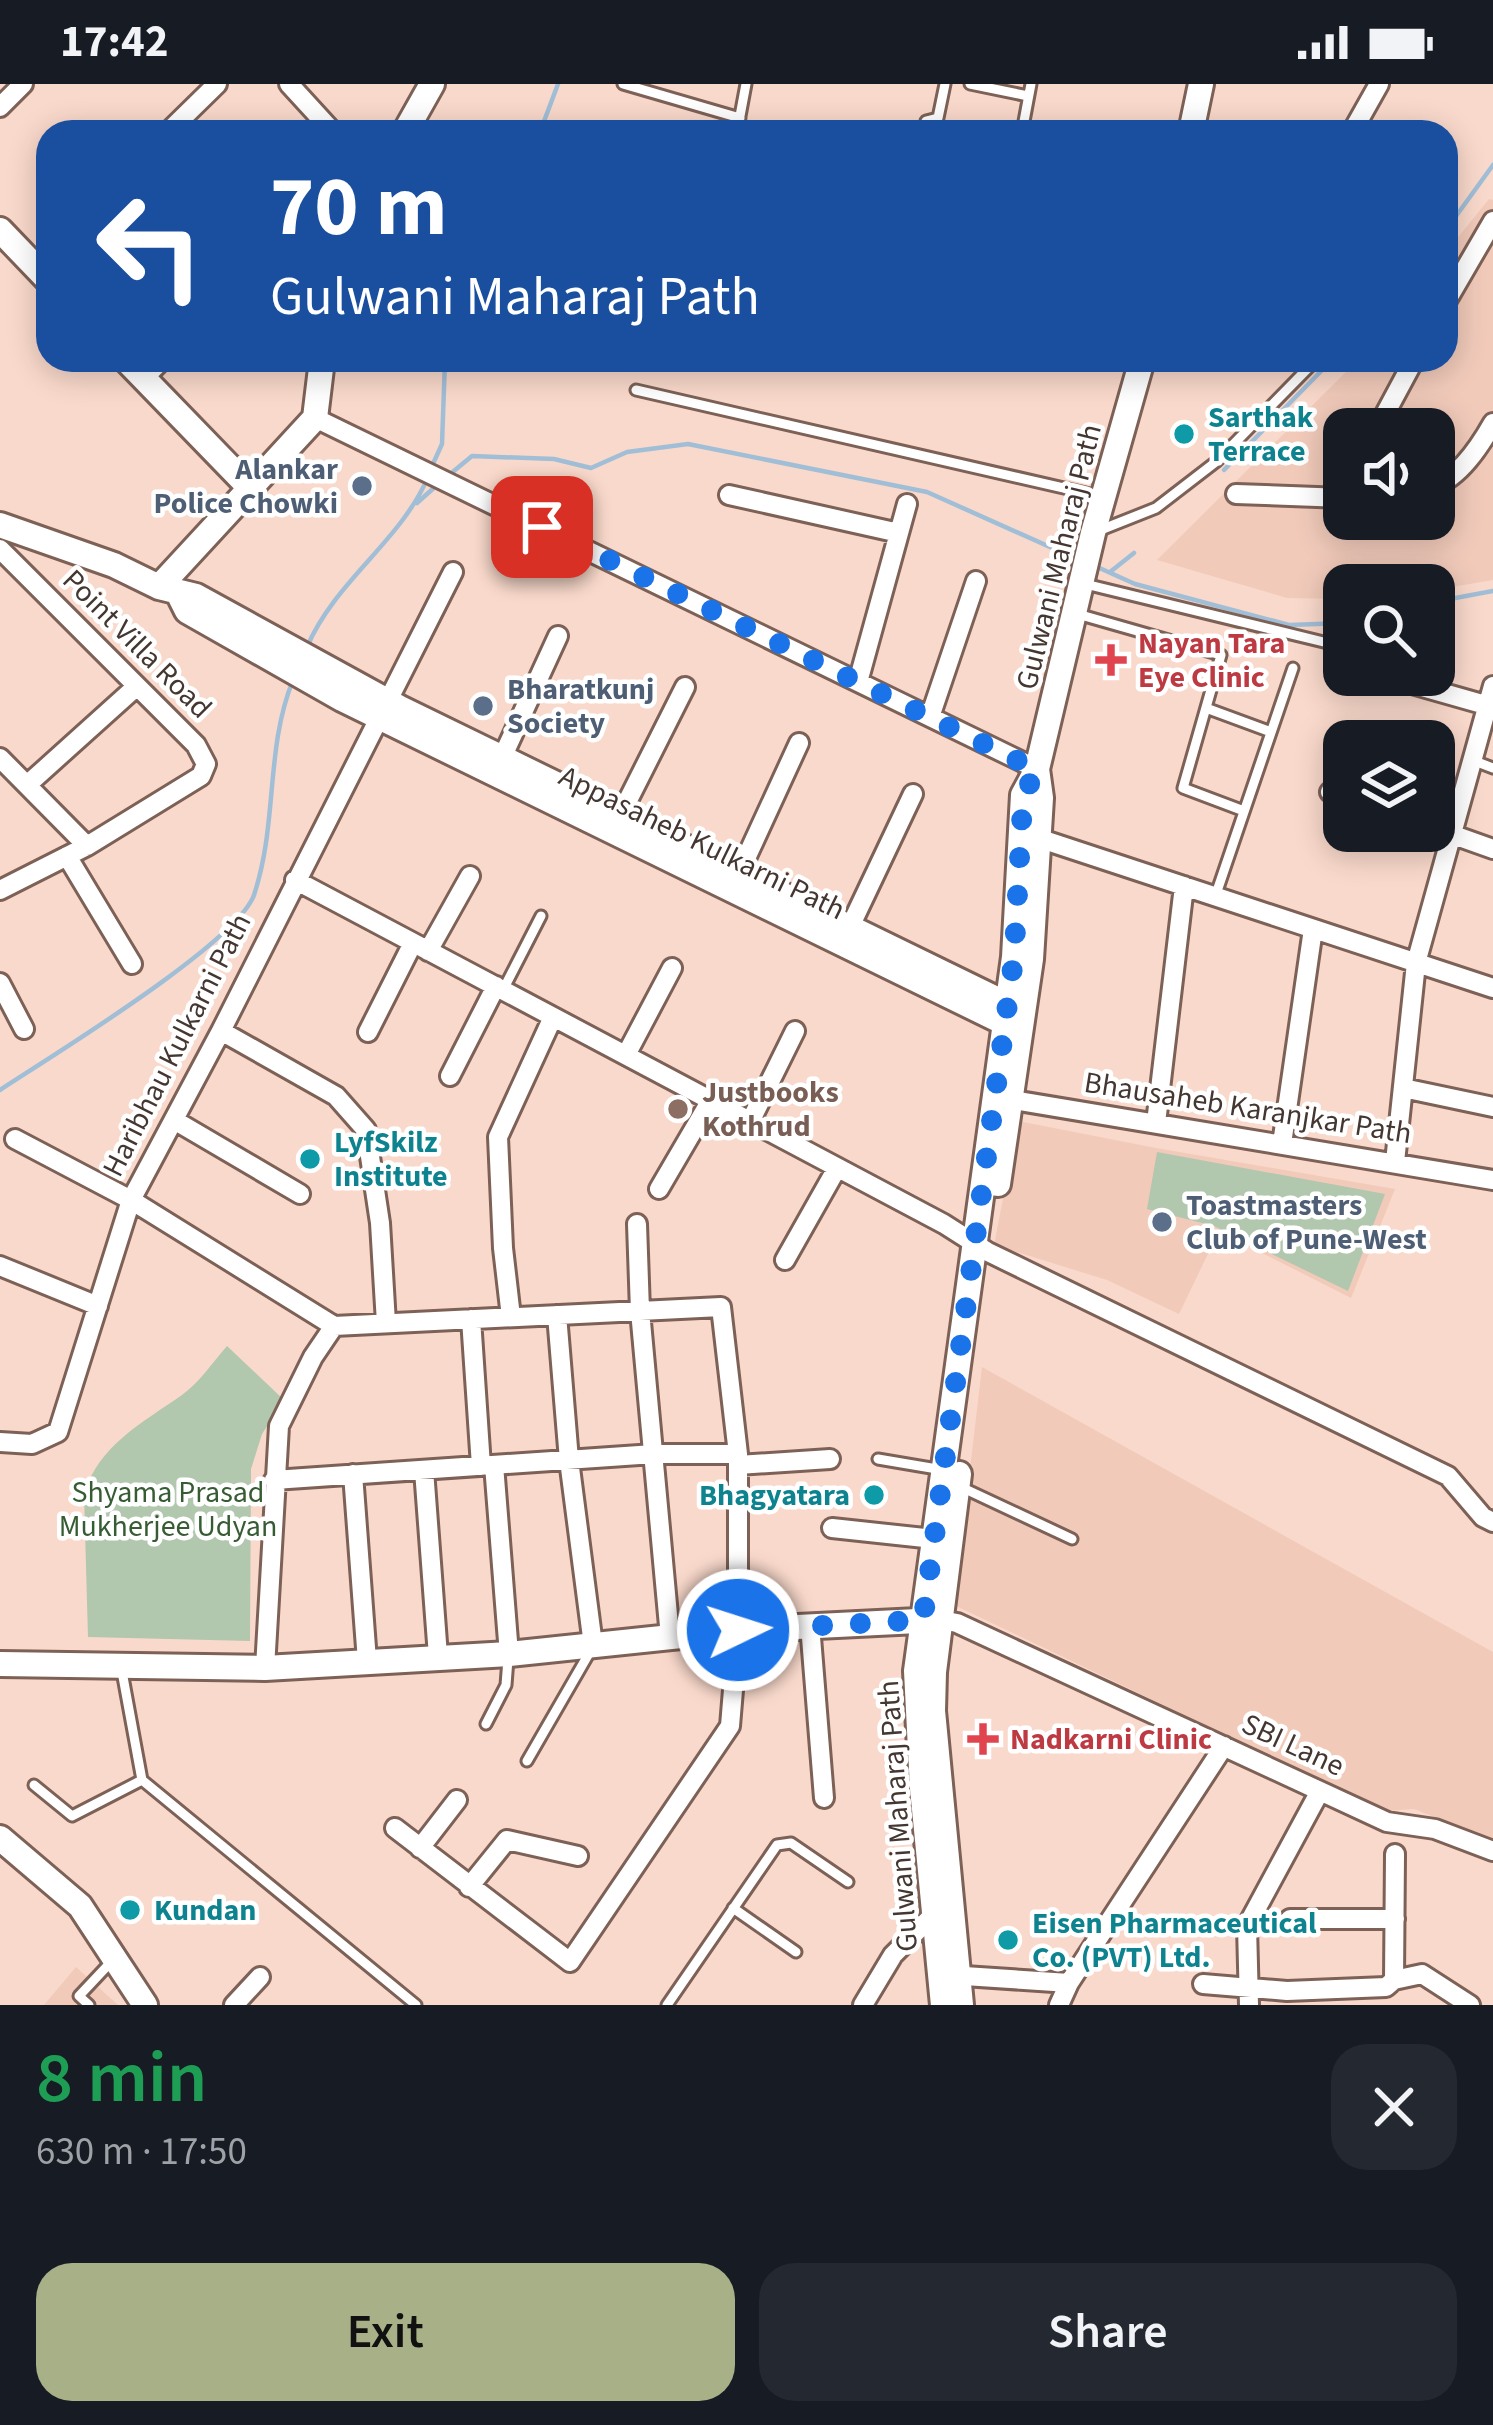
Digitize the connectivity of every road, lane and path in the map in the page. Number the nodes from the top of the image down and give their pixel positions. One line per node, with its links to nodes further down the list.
1 (23, 84): 12 (street)
2 (218, 84): 14 (street)
3 (289, 84): 15 (street)
4 (432, 84): 16 (street)
5 (623, 84): 13 (lane)
6 (746, 84): 13 (lane)
7 (945, 84): 17 (lane)
8 (970, 84): 11 (lane)
9 (1201, 84): 19 (street)
10 (1379, 84): 20 (street)
11 (1029, 90): 18 (lane)
12 (0, 107)
13 (740, 118)
14 (181, 120)
15 (322, 120)
16 (412, 120)
17 (930, 120)
18 (1024, 120)
19 (1194, 120)
20 (1359, 120)
21 (1493, 221): 24 (street)
22 (0, 230): 23 (street)
23 (36, 259)
24 (1458, 281)
25 (149, 372): 35 (street)
26 (321, 372): 32 (street)
27 (1139, 372): 39 (street, Gulwani Maharaj Path)
28 (1304, 372): 43 (lane)
29 (1408, 372): 31 (street)
30 (636, 391): 39 (lane)
31 (1388, 408)
32 (315, 418): 35 (street); 53 (street)
33 (1493, 423): 34 (street)
34 (1455, 471)
35 (250, 488): 48 (street)
36 (1236, 494): 38 (street)
37 (730, 495): 42 (street)
38 (1323, 496)
39 (1103, 497): 43 (street, Gulwani Maharaj Path)
40 (907, 505): 42 (street)
41 (0, 525): 48 (street, Appasaheb Kulkarni Path)
42 (899, 533): 53 (street)
43 (1093, 533): 47 (street, Gulwani Maharaj Path)
44 (0, 549): 54 (street, Point Villa Road)
45 (453, 572): 59 (street, Haribhau Kulkarni Path)
46 (976, 581): 60 (street)
47 (1082, 583): 49 (street, Gulwani Maharaj Path); 51 (lane)
48 (168, 590): 59 (street, Appasaheb Kulkarni Path)
49 (1074, 614): 58 (lane); 67 (street, Gulwani Maharaj Path)
50 (558, 636): 64 (street)
51 (1323, 642)
52 (1293, 668): 61 (lane)
53 (858, 682): 60 (street)
54 (137, 686): 68 (street); 75 (street, Point Villa Road)
55 (685, 687): 72 (street)
56 (1455, 691): 57 (street)
57 (1491, 699): 65 (street)
58 (1206, 709): 61 (lane); 71 (lane)
59 (384, 710): 64 (street, Appasaheb Kulkarni Path); 80 (street, Haribhau Kulkarni Path); 81 (street, Appasaheb Kulkarni Path)
60 (930, 717): 67 (street)
61 (1271, 732): 71 (lane)
62 (799, 743): 81 (street)
63 (0, 758): 68 (street)
64 (502, 758): 72 (street, Appasaheb Kulkarni Path)
65 (1472, 760): 66 (lane); 70 (street)
66 (1493, 768)
67 (1037, 770): 74 (street, Gulwani Maharaj Path); 96 (street, Gulwani Maharaj Path)
68 (27, 785): 75 (street)
69 (913, 794): 86 (street)
70 (1455, 802)
71 (1244, 811): 84 (lane)
72 (620, 816): 81 (street, Appasaheb Kulkarni Path)
73 (1455, 835): 76 (street)
74 (1038, 838): 82 (street); 96 (street, Gulwani Maharaj Path)
75 (87, 846): 78 (street, Point Villa Road)
76 (1493, 849)
77 (1439, 852): 89 (street)
78 (68, 856): 83 (street, Point Villa Road); 90 (street)
79 (470, 876): 88 (street)
80 (296, 880): 88 (street); 98 (street, Haribhau Kulkarni Path)
81 (735, 882): 86 (street, Appasaheb Kulkarni Path); 96 (street, Appasaheb Kulkarni Path)
82 (1184, 886): 84 (street); 109 (street)
83 (0, 890)
84 (1215, 897): 87 (street)
85 (541, 916): 93 (lane)
86 (849, 929): 96 (street, Appasaheb Kulkarni Path)
87 (1313, 929): 89 (street); 111 (street)
88 (421, 947): 93 (street); 100 (street)
89 (1416, 963): 94 (street); 103 (street)
90 (132, 964)
91 (672, 968): 101 (street)
92 (0, 983): 97 (street)
93 (500, 988): 95 (street); 102 (street)
94 (1493, 988)
95 (554, 1017): 101 (street); 125 (street)
96 (1013, 1018): 104 (street, Gulwani Maharaj Path)
97 (24, 1029)
98 (221, 1031): 107 (street, Haribhau Kulkarni Path); 127 (street)
99 (795, 1031): 108 (street)
100 (368, 1032)
101 (626, 1055): 105 (street)
102 (450, 1076)
103 (1402, 1088): 106 (street); 112 (street)
104 (1002, 1098): 109 (street, Bhausaheb Karanjkar Path); 119 (street, Gulwani Maharaj Path)
105 (711, 1100): 108 (street); 115 (street)
106 (1493, 1107)
107 (174, 1120): 116 (street); 117 (street, Haribhau Kulkarni Path)
108 (751, 1122): 113 (street)
109 (1156, 1124): 111 (street, Bhausaheb Karanjkar Path)
110 (15, 1139): 117 (street)
111 (1282, 1144): 112 (street, Bhausaheb Karanjkar Path)
112 (1395, 1162): 114 (street, Bhausaheb Karanjkar Path)
113 (837, 1168): 119 (street); 120 (street)
114 (1493, 1180)
115 (659, 1189)
116 (300, 1194)
117 (131, 1200): 122 (street, Haribhau Kulkarni Path); 128 (street)
118 (637, 1225): 123 (street)
119 (980, 1248): 138 (street, Gulwani Maharaj Path); 140 (street)
120 (785, 1260)
121 (0, 1266): 122 (street)
122 (98, 1306): 129 (street, Haribhau Kulkarni Path)
123 (640, 1311): 124 (street); 130 (street); 131 (street)
124 (557, 1315): 125 (street); 134 (street)
125 (512, 1317): 126 (street)
126 (471, 1319): 127 (street); 135 (street)
127 (386, 1323): 128 (street)
128 (334, 1326): 139 (street)
129 (0, 1442)
130 (653, 1454): 131 (street); 134 (street); 147 (street)
131 (738, 1459): 132 (street); 146 (street)
132 (830, 1459)
133 (878, 1459): 138 (lane)
134 (569, 1460): 135 (street); 148 (street)
135 (487, 1465): 136 (street); 149 (street)
136 (424, 1470): 137 (street); 150 (street)
137 (352, 1474): 139 (street); 151 (street)
138 (950, 1478): 142 (street, Gulwani Maharaj Path); 143 (lane); 144 (street, Gulwani Maharaj Path)
139 (274, 1480): 154 (street)
140 (1493, 1522)
141 (832, 1528): 142 (street)
142 (934, 1539): 144 (street, Gulwani Maharaj Path)
143 (1072, 1539)
144 (932, 1620): 145 (street); 156 (street, SBI Lane); 172 (street, Gulwani Maharaj Path); 177 (street, Gulwani Maharaj Path)
145 (810, 1625): 146 (street); 161 (street)
146 (738, 1630): 147 (street); 170 (street)
147 (670, 1636): 148 (street)
148 (593, 1646): 149 (street); 157 (lane)
149 (508, 1654): 150 (street); 155 (lane)
150 (438, 1656): 151 (street)
151 (367, 1661): 154 (street)
152 (0, 1664): 153 (street)
153 (121, 1666): 154 (street); 158 (lane)
154 (265, 1668)
155 (486, 1724)
156 (1224, 1746): 160 (street, SBI Lane); 180 (street)
157 (527, 1761)
158 (142, 1780): 159 (lane); 187 (lane)
159 (34, 1785)
160 (1320, 1791): 166 (street, SBI Lane); 182 (street)
161 (824, 1798)
162 (457, 1800): 165 (street)
163 (395, 1828): 165 (street)
164 (0, 1838): 176 (street)
165 (420, 1848): 170 (street)
166 (1493, 1851)
167 (1395, 1854): 173 (street)
168 (578, 1856): 170 (street)
169 (848, 1882): 171 (lane)
170 (469, 1887)
171 (733, 1908): 175 (lane); 188 (lane)
172 (934, 1914): 177 (street, Gulwani Maharaj Path); 189 (street)
173 (1396, 1918): 174 (street); 179 (street)
174 (1290, 1919)
175 (796, 1952)
176 (115, 1958): 184 (lane); 185 (street)
177 (949, 1975): 180 (street); 190 (street, Gulwani Maharaj Path); 191 (street, Gulwani Maharaj Path)
178 (260, 1977): 186 (street)
179 (1394, 1980): 183 (street); 193 (street)
180 (1069, 1983): 192 (street)
181 (1203, 1984): 182 (street)
182 (1249, 1995): 183 (street)
183 (1317, 1996)
184 (89, 2005)
185 (146, 2005)
186 (234, 2005)
187 (416, 2005)
188 (667, 2005)
189 (863, 2005)
190 (943, 2005)
191 (961, 2005)
192 (1059, 2005)
193 (1470, 2005)

